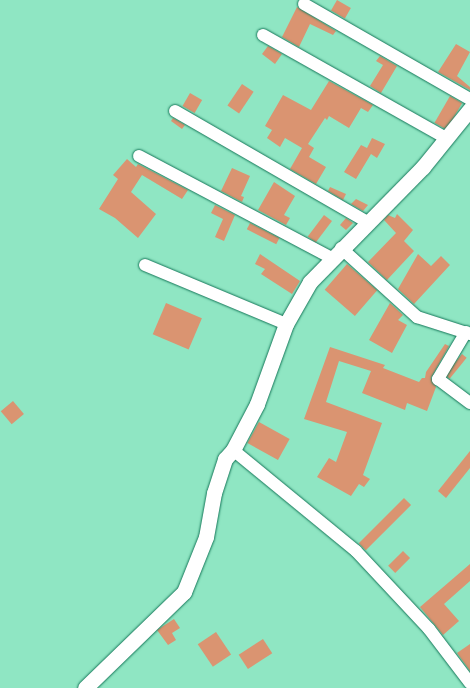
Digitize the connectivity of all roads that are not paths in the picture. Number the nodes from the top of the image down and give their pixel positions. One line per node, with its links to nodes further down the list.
1 (304, 4): 3 (street)
2 (263, 35): 6 (street)
3 (470, 98)
4 (470, 109): 6 (street)
5 (175, 111): 8 (street)
6 (446, 138): 8 (street)
7 (139, 156): 9 (street)
8 (368, 223): 9 (street)
9 (336, 253): 11 (street); 12 (street)
10 (145, 265): 11 (street)
11 (286, 324): 14 (street)
12 (468, 333): 13 (street)
13 (470, 403)
14 (232, 450): 15 (street); 16 (street)
15 (470, 683)
16 (85, 688)

